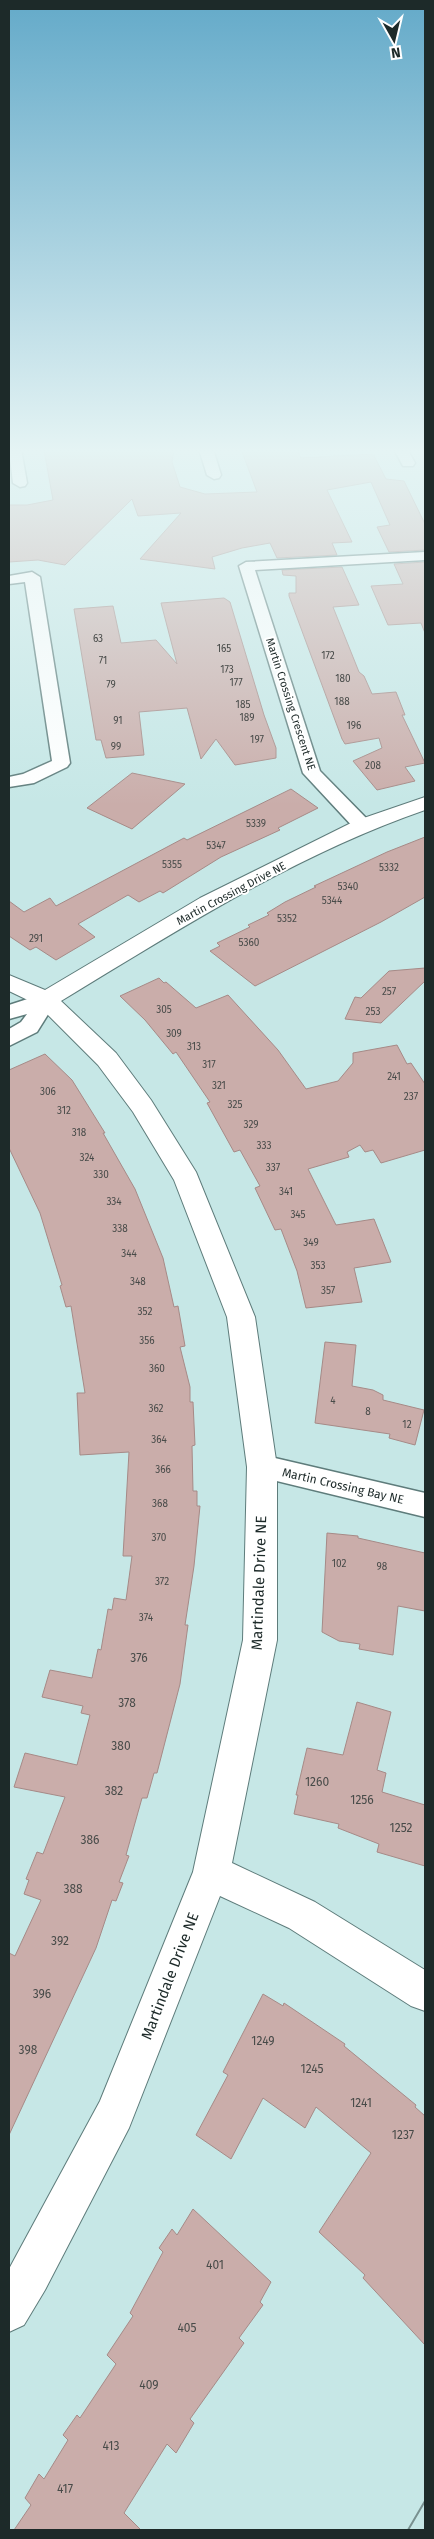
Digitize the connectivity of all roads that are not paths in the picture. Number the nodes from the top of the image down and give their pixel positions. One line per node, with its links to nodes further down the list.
1 (246, 567): 5 (street, Martin Crossing Crescent NE)
2 (9, 580): 3 (street)
3 (9, 782)
4 (425, 803): 5 (street, Martin Crossing Drive NE)
5 (362, 825): 7 (street, Martin Crossing Drive NE)
6 (9, 982): 7 (street, Martindale Drive NE)
7 (46, 1000): 8 (street, Martin Crossing Drive NE); 9 (street, Martin Crossing Drive NE); 10 (street, Martindale Drive NE)
8 (9, 1012)
9 (9, 1039)
10 (262, 1467): 11 (street, Martin Crossing Bay NE); 12 (street, Martindale Drive NE)
11 (425, 1505)
12 (211, 1872): 13 (street); 14 (street, Martindale Drive NE)
13 (425, 1992)
14 (9, 2310)

